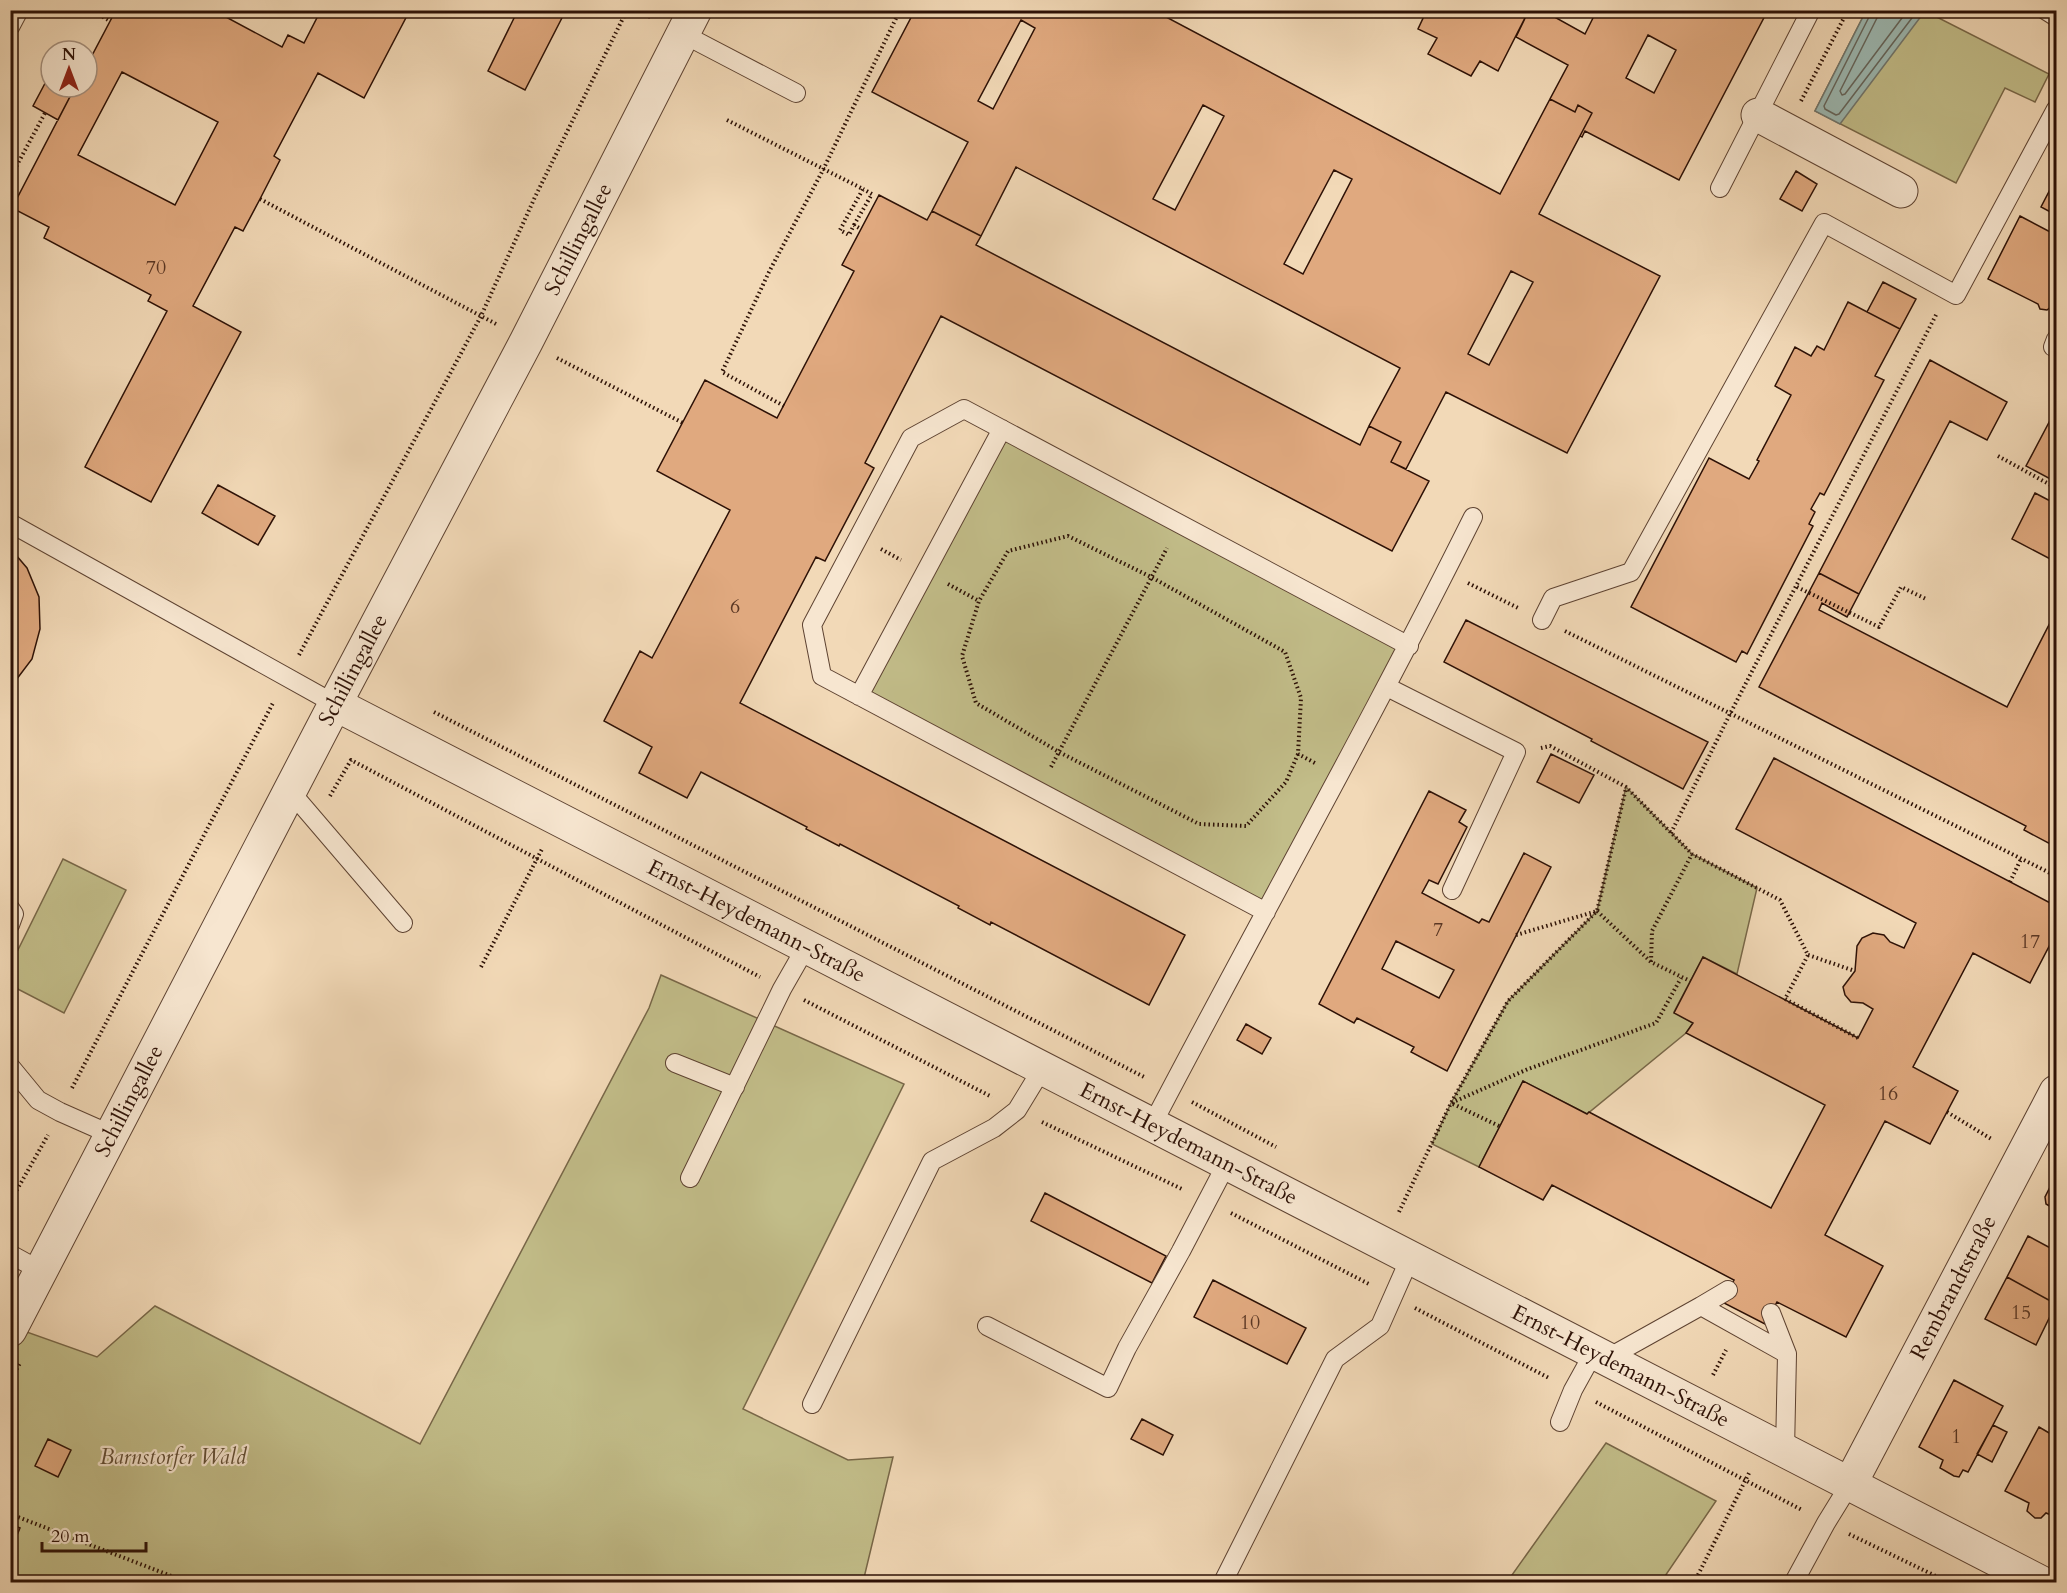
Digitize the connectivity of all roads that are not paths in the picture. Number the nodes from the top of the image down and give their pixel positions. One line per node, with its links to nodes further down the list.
1 (19, 10): 6 (lane)
2 (1811, 10): 9 (lane)
3 (2045, 10): 4 (lane)
4 (2056, 16)
5 (688, 22): 7 (lane); 19 (street, Schillingallee)
6 (10, 27)
7 (796, 93)
8 (2056, 109): 15 (lane)
9 (1772, 123): 10 (lane); 11 (street)
10 (1720, 188)
11 (1901, 190)
12 (1002, 429): 16 (lane); 18 (lane); 18 (lane)
13 (1473, 517): 16 (lane)
14 (10, 523): 19 (lane)
15 (1542, 620)
16 (1409, 646): 17 (lane)
17 (1387, 687): 21 (lane); 23 (lane)
18 (859, 696): 23 (lane)
19 (335, 704): 20 (street, Schillingallee); 26 (street, Ernst-Heydemann-Straße)
20 (290, 791): 24 (lane); 33 (street, Schillingallee)
21 (1452, 891)
22 (10, 908): 25 (lane)
23 (1266, 912): 32 (lane)
24 (403, 923)
25 (10, 925)
26 (806, 947): 29 (street, Ernst-Heydemann-Straße); 30 (lane)
27 (675, 1063): 30 (lane)
28 (10, 1066): 33 (lane)
29 (1042, 1069): 32 (street, Ernst-Heydemann-Straße); 46 (lane)
30 (735, 1087): 35 (lane)
31 (2056, 1092): 49 (street, Rembrandtstraße)
32 (1152, 1125): 34 (street, Ernst-Heydemann-Straße)
33 (112, 1135): 38 (street, Schillingallee)
34 (1227, 1163): 37 (street, Ernst-Heydemann-Straße); 42 (lane)
35 (690, 1178)
36 (10, 1254): 38 (lane)
37 (1410, 1258): 45 (street, Ernst-Heydemann-Straße); 50 (lane)
38 (41, 1271): 43 (street, Schillingallee)
39 (1728, 1290): 40 (lane)
40 (1701, 1306): 44 (lane); 45 (lane)
41 (1771, 1313): 44 (lane)
42 (987, 1326)
43 (10, 1330)
44 (1787, 1354): 48 (lane)
45 (1600, 1356): 47 (lane); 48 (street, Ernst-Heydemann-Straße)
46 (812, 1404)
47 (1560, 1422)
48 (1785, 1451): 49 (street, Ernst-Heydemann-Straße)
49 (1850, 1484): 51 (lane); 52 (street, Ernst-Heydemann-Straße)
50 (1223, 1582)
51 (1794, 1582)
52 (2040, 1582)

